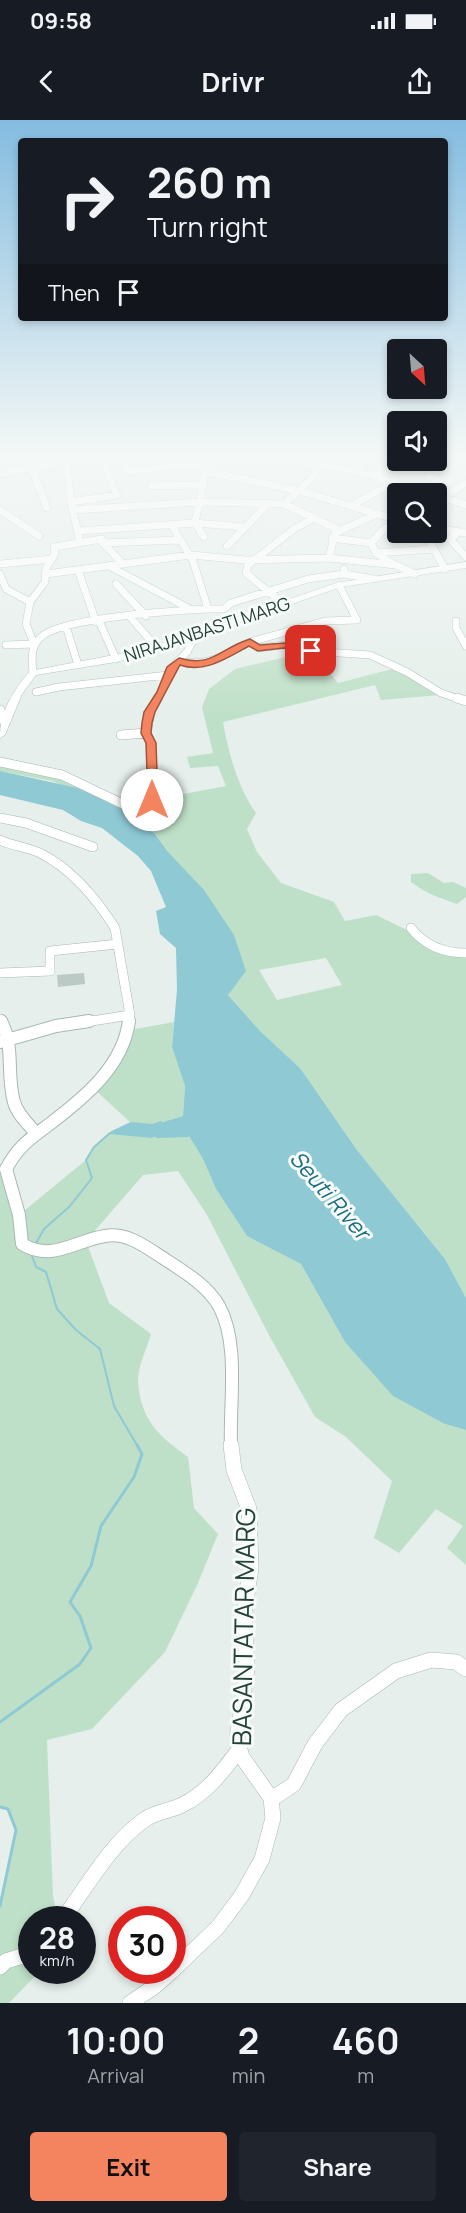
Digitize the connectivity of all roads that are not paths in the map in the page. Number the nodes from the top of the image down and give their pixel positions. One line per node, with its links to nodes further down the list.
1 (80, 541): 2 (street); 18 (street)
2 (102, 541): 3 (street); 22 (street)
3 (112, 541)
4 (180, 541): 15 (street)
5 (232, 541): 12 (street)
6 (280, 541): 19 (street)
7 (332, 541): 17 (street)
8 (354, 541): 11 (street)
9 (429, 541): 13 (street)
10 (452, 541): 16 (street)
11 (371, 543): 14 (street)
12 (227, 546)
13 (433, 549): 14 (street); 27 (street)
14 (376, 553): 23 (street)
15 (191, 555): 19 (street); 22 (street); 38 (street)
16 (466, 557)
17 (329, 558): 19 (street); 20 (street)
18 (52, 559): 21 (street); 28 (street)
19 (254, 560): 35 (street)
20 (342, 561): 23 (street); 29 (street)
21 (0, 564)
22 (123, 564): 25 (street)
23 (396, 565): 30 (street)
24 (466, 565): 27 (street, NIRAJANBASTI MARG)
25 (109, 566): 26 (street); 39 (street)
26 (78, 570): 28 (street); 42 (street)
27 (445, 570): 30 (street, NIRAJANBASTI MARG)
28 (46, 573): 36 (street)
29 (345, 574): 32 (street); 35 (street)
30 (415, 574): 32 (street, NIRAJANBASTI MARG)
31 (1, 579): 36 (street)
32 (374, 579): 34 (street, NIRAJANBASTI MARG)
33 (116, 584): 40 (street)
34 (339, 585): 37 (street, NIRAJANBASTI MARG); 46 (street)
35 (269, 592): 37 (street); 38 (street)
36 (30, 602): 47 (street)
37 (283, 604): 45 (street, NIRAJANBASTI MARG)
38 (208, 609): 39 (street)
39 (192, 610): 40 (street)
40 (146, 616): 41 (street)
41 (131, 618): 42 (street); 50 (street)
42 (97, 621): 44 (street); 51 (street)
43 (456, 621): 49 (street)
44 (66, 626): 47 (street); 53 (street)
45 (195, 637): 50 (street, NIRAJANBASTI MARG); 52 (street)
46 (250, 642): 52 (street); 57 (street)
47 (34, 644): 48 (street); 54 (street)
48 (6, 645)
49 (466, 646)
50 (157, 648): 51 (street, NIRAJANBASTI MARG)
51 (116, 659): 53 (street, NIRAJANBASTI MARG)
52 (179, 661): 55 (street)
53 (78, 665): 54 (street, NIRAJANBASTI MARG)
54 (33, 673): 58 (street)
55 (168, 675): 56 (street); 59 (street)
56 (36, 692)
57 (466, 701)
58 (2, 716): 60 (street)
59 (146, 733): 61 (street); 62 (street)
60 (0, 735)
61 (122, 735)
62 (0, 762)
63 (0, 818): 65 (street)
64 (0, 840): 67 (street)
65 (93, 847)
66 (411, 928): 68 (street)
67 (118, 944): 69 (street); 70 (street)
68 (466, 953)
69 (0, 973)
70 (130, 1015): 72 (street); 73 (street)
71 (0, 1019): 72 (street)
72 (5, 1041): 73 (street)
73 (36, 1133): 75 (street, BASANTATAR MARG)
74 (466, 1670): 76 (street)
75 (238, 1751): 76 (street, BASANTATAR MARG); 77 (street)
76 (272, 1798): 79 (street)
77 (74, 1906)
78 (18, 1957): 80 (street)
79 (186, 1958)
80 (0, 1967)
81 (157, 1984): 82 (street)
82 (130, 2003)

